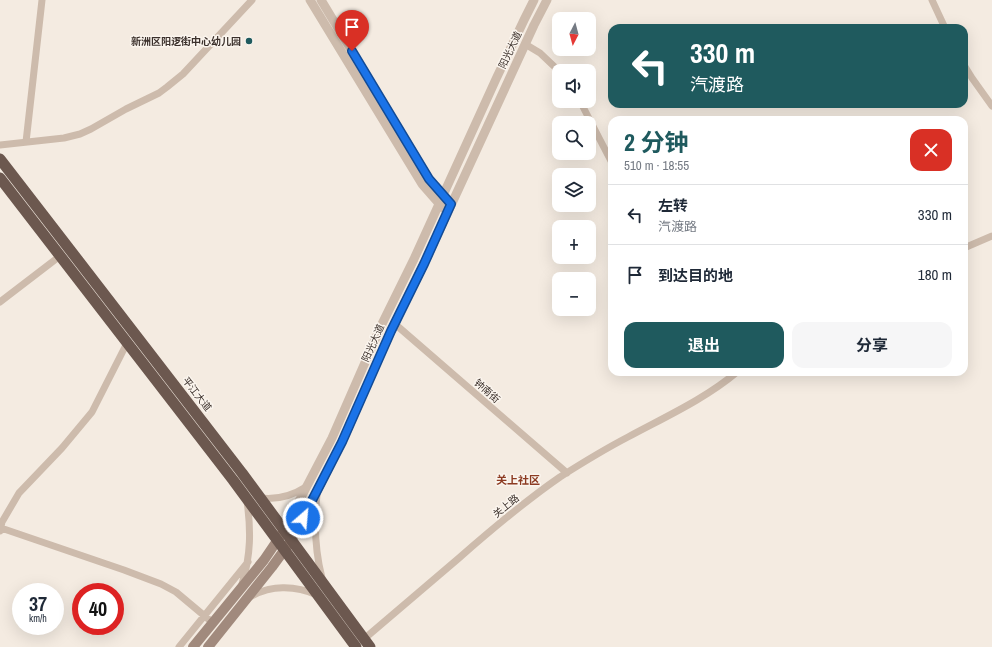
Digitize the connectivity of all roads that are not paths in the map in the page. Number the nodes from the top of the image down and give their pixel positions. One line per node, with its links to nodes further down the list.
1 (42, 0): 14 (street)
2 (252, 0): 14 (street)
3 (310, 0): 20 (street)
4 (321, 0): 19 (street)
5 (534, 0): 19 (street, 阳光大道)
6 (547, 0): 9 (street, 阳光大道)
7 (932, 0): 8 (street)
8 (943, 24)
9 (525, 44): 10 (street); 21 (street, 阳光大道)
10 (552, 64)
11 (968, 72): 12 (street)
12 (992, 106)
13 (584, 108): 16 (street)
14 (26, 142): 15 (street)
15 (0, 145)
16 (608, 155)
17 (0, 159): 33 (highway, 平江大道)
18 (0, 178): 25 (highway)
19 (443, 195): 20 (street, 阳光大道); 21 (street)
20 (439, 204): 22 (street); 31 (street, 阳光大道)
21 (451, 204): 22 (street, 阳光大道)
22 (447, 213): 27 (street, 阳光大道)
23 (992, 236): 24 (street)
24 (968, 246)
25 (60, 256): 26 (street); 28 (highway)
26 (0, 302)
27 (395, 324): 30 (street, 钟南街); 32 (street, 阳光大道)
28 (127, 343): 34 (highway); 35 (street)
29 (732, 376): 30 (street, 关上路)
30 (567, 473): 47 (street, 关上路)
31 (307, 487): 33 (street); 36 (street, 阳光大道)
32 (317, 491): 38 (street, 阳光大道); 41 (street)
33 (260, 498): 36 (highway, 平江大道)
34 (247, 499): 37 (highway); 40 (street)
35 (0, 529): 45 (street)
36 (284, 530): 37 (main road, 阳光大道); 38 (highway, 平江大道)
37 (278, 540): 39 (highway); 42 (main road, 阳光大道)
38 (292, 540): 39 (main road, 阳光大道); 41 (highway, 平江大道)
39 (285, 550): 43 (highway); 44 (main road, 阳光大道)
40 (248, 562): 42 (street); 45 (street)
41 (323, 582): 47 (highway, 平江大道)
42 (241, 587): 46 (main road, 阳光大道)
43 (318, 596): 44 (street); 51 (highway)
44 (246, 599): 50 (main road, 阳光大道)
45 (204, 616): 46 (street); 48 (street)
46 (213, 623): 49 (main road, 阳光大道)
47 (367, 643)
48 (179, 647)
49 (193, 647)
50 (208, 647)
51 (356, 647)

